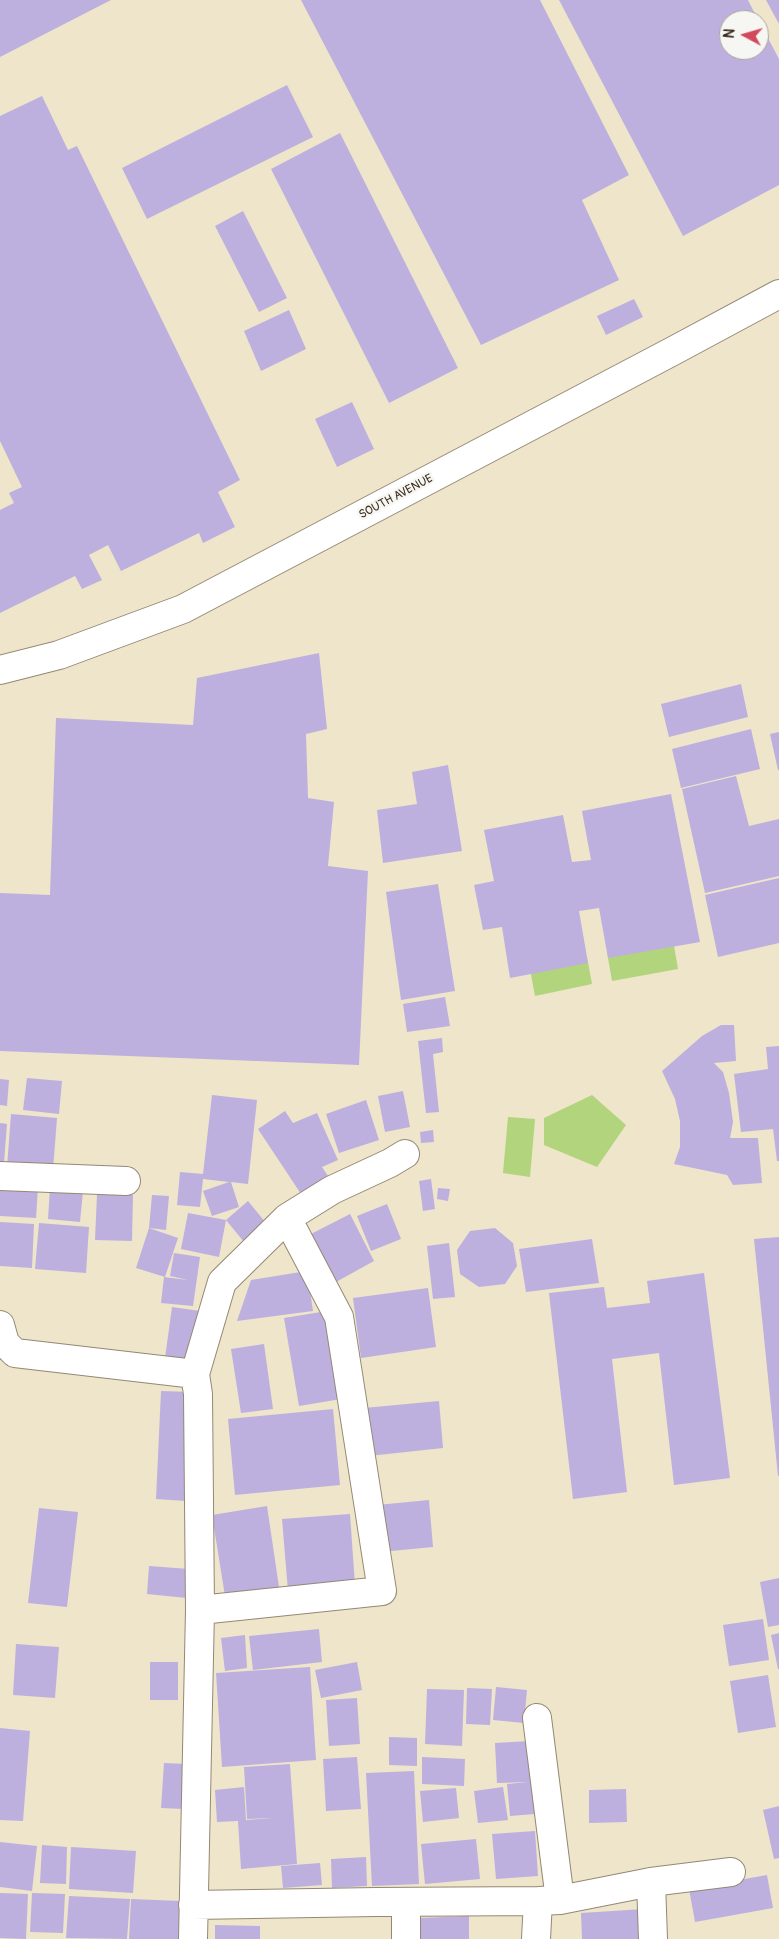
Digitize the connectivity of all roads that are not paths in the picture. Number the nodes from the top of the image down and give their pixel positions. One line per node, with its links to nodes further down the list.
1 (779, 294): 2 (street, SOUTH AVENUE)
2 (0, 670)
3 (405, 1154): 6 (street)
4 (0, 1176): 5 (street)
5 (126, 1181)
6 (287, 1218): 8 (street); 9 (street)
7 (0, 1325): 8 (street)
8 (195, 1374): 9 (street)
9 (200, 1610): 15 (street)
10 (537, 1718): 13 (street)
11 (731, 1872): 12 (street)
12 (652, 1882): 13 (street); 19 (street)
13 (549, 1901): 14 (street); 18 (street)
14 (406, 1902): 15 (street); 17 (street)
15 (193, 1905): 16 (street)
16 (193, 1939)
17 (406, 1939)
18 (536, 1939)
19 (653, 1939)

